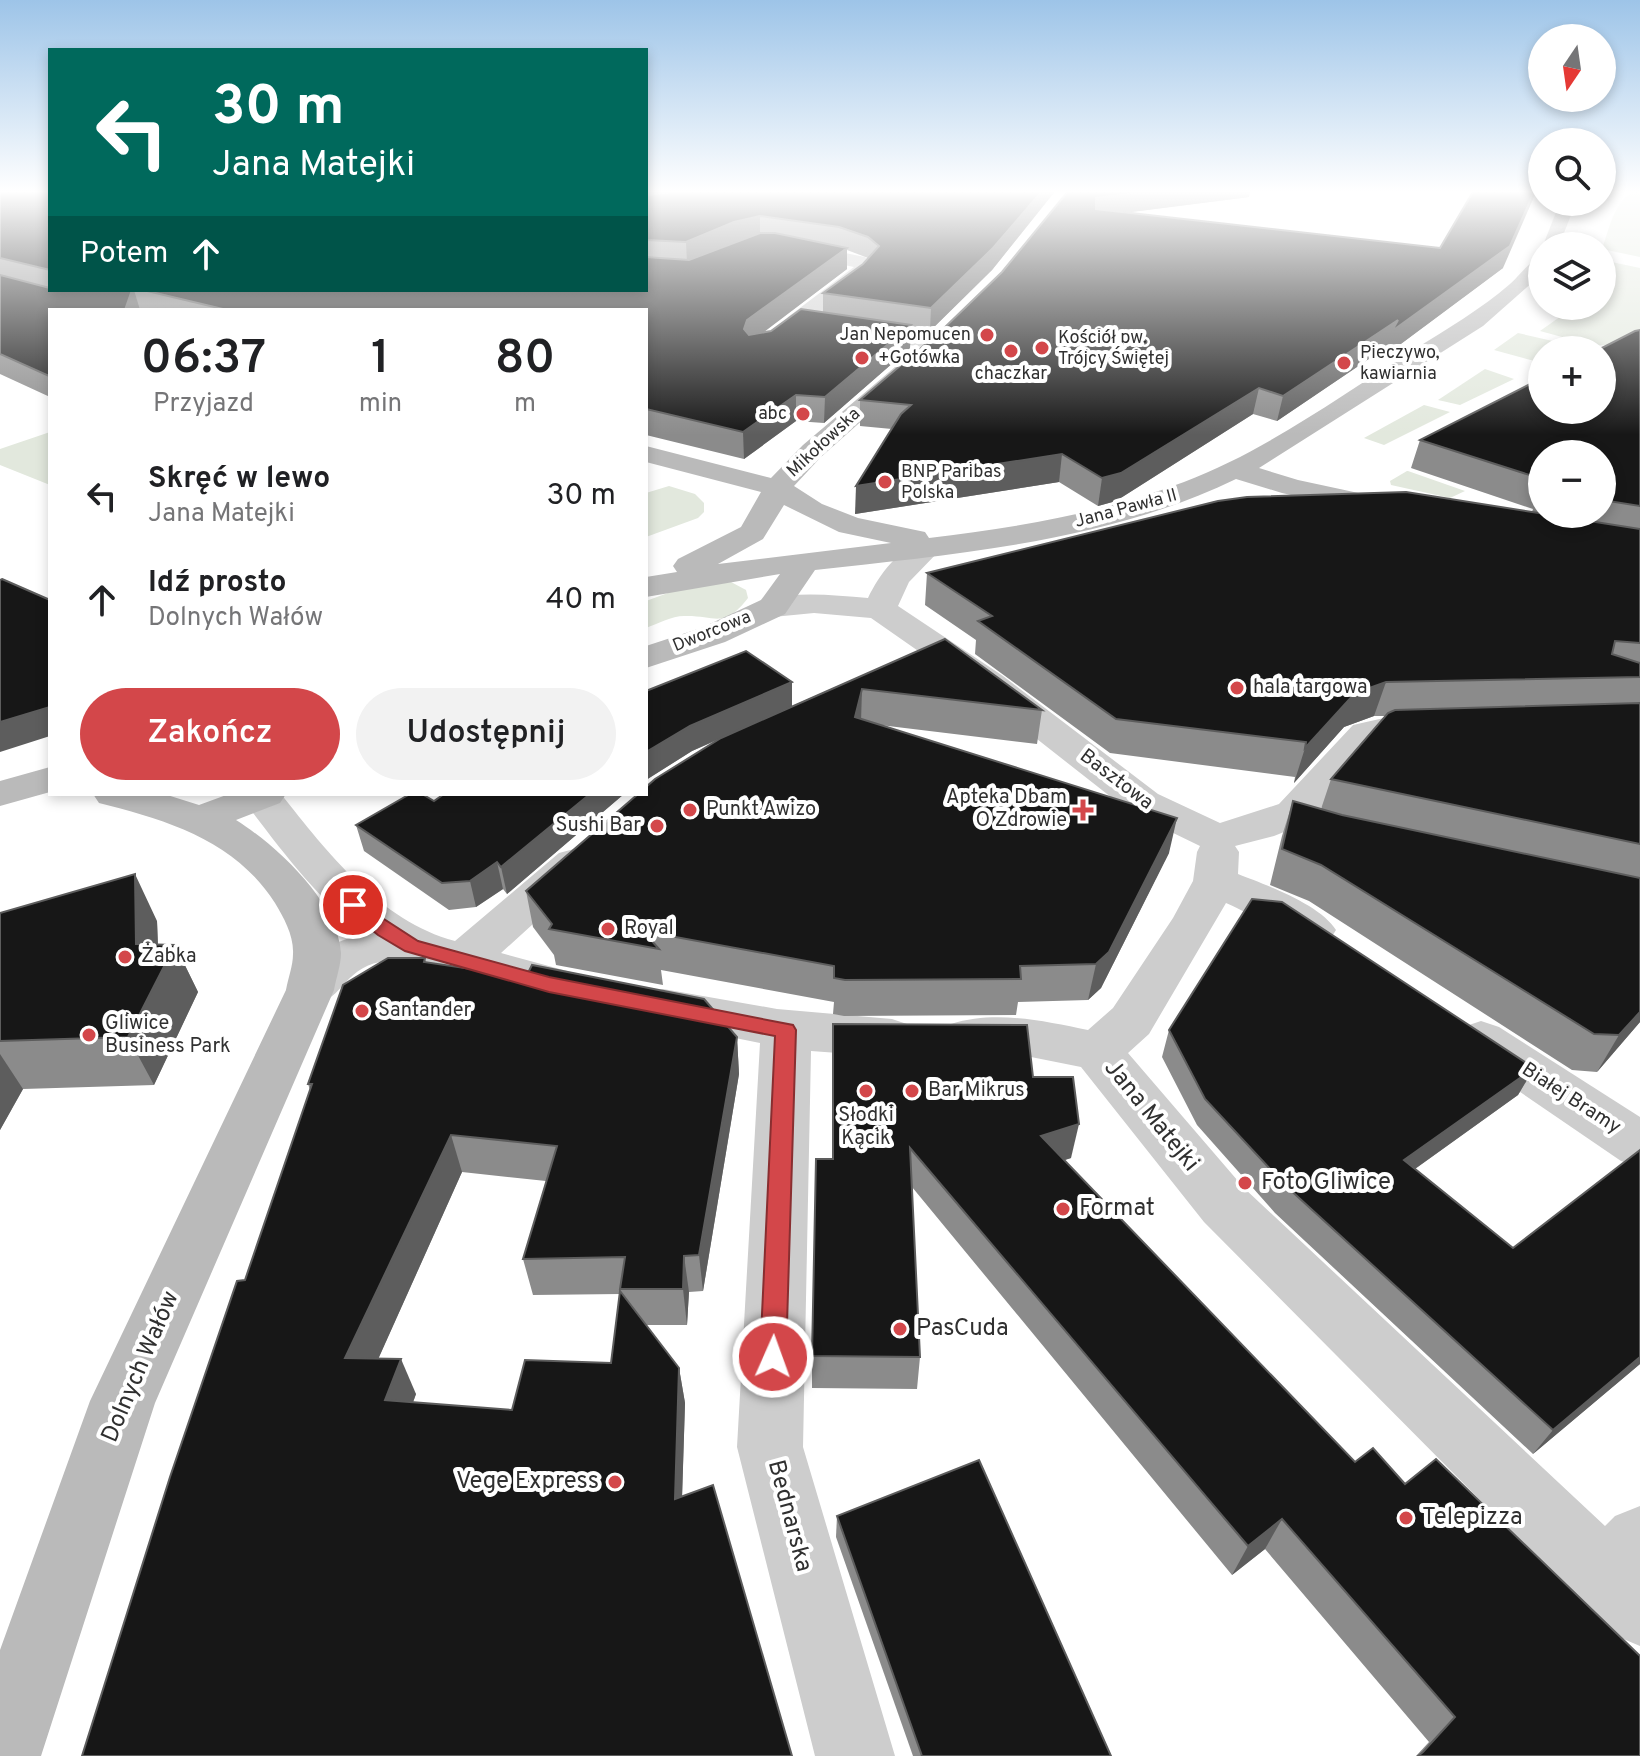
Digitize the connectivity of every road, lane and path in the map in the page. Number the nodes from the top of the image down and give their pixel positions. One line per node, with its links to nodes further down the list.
1 (860, 272): 4 (street)
2 (1528, 277): 6 (street, Jana Pawła II)
3 (958, 321): 4 (street, Mikołowska)
4 (936, 342): 7 (street, Mikołowska)
5 (648, 455): 7 (street)
6 (1237, 470): 8 (street); 9 (street, Jana Pawła II)
7 (777, 488): 9 (street, Mikołowska); 12 (street, Mikołowska)
8 (1416, 512)
9 (968, 544): 10 (street, Jana Pawła II)
10 (926, 549): 11 (street, Jana Pawła II); 15 (street)
11 (803, 564): 13 (street, Jana Pawła II); 14 (street, Dworcowa)
12 (648, 585)
13 (648, 586)
14 (773, 607): 15 (street); 17 (street, Dworcowa)
15 (880, 609): 16 (street, Basztowa)
16 (947, 653): 18 (street); 29 (street, Basztowa)
17 (648, 656)
18 (904, 672)
19 (1468, 726): 26 (street)
20 (48, 781): 21 (street)
21 (0, 794)
22 (122, 796): 25 (street, Dolnych Wałów)
23 (260, 796): 25 (street)
24 (264, 796): 30 (street)
25 (201, 819): 34 (street, Dolnych Wałów)
26 (1280, 819): 27 (street); 29 (street)
27 (1330, 835)
28 (600, 840): 33 (street)
29 (1215, 859): 32 (street); 37 (street)
30 (412, 946): 31 (street, Jana Matejki); 33 (street, Jana Matejki)
31 (354, 953): 34 (street, Dolnych Wałów)
32 (1355, 958)
33 (462, 961): 36 (street, Jana Matejki)
34 (310, 990): 40 (street, Dolnych Wałów)
35 (1445, 1017): 38 (street, Białej Bramy)
36 (786, 1030): 37 (street, Jana Matejki); 41 (street, Bednarska)
37 (1097, 1051): 39 (street, Jana Matejki)
38 (1640, 1145)
39 (1629, 1576)
40 (1, 1756)
41 (855, 1756)

